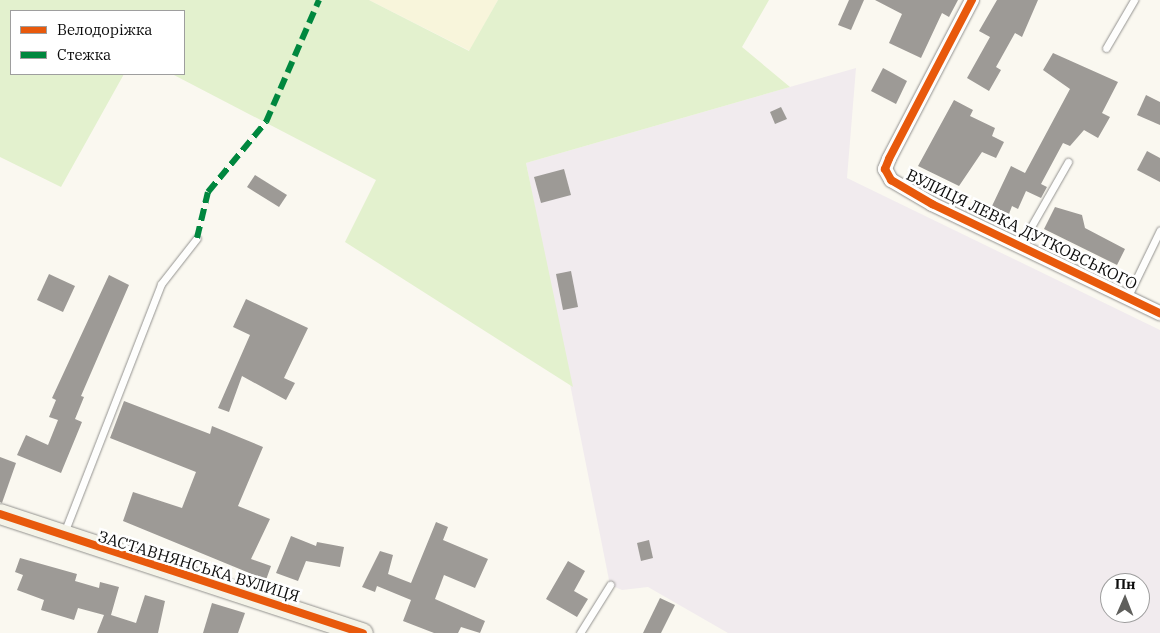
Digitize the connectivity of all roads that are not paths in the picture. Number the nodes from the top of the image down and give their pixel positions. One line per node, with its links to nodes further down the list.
1 (972, 0): 7 (street, ВУЛИЦЯ ЛЕВКА ДУТКОВСЬКОГО)
2 (1134, 0): 3 (lane)
3 (1106, 48)
4 (1068, 162): 7 (lane)
5 (1160, 230): 8 (lane)
6 (197, 238): 11 (lane)
7 (1020, 246): 8 (street, ВУЛИЦЯ ЛЕВКА ДУТКОВСЬКОГО)
8 (1128, 296): 9 (street, ВУЛИЦЯ ЛЕВКА ДУТКОВСЬКОГО)
9 (1160, 313)
10 (0, 514): 11 (street, ЗАСТАВНЯНСЬКА ВУЛИЦЯ)
11 (62, 538): 13 (street, ЗАСТАВНЯНСЬКА ВУЛИЦЯ)
12 (610, 585): 14 (lane)
13 (363, 633)
14 (580, 633)

